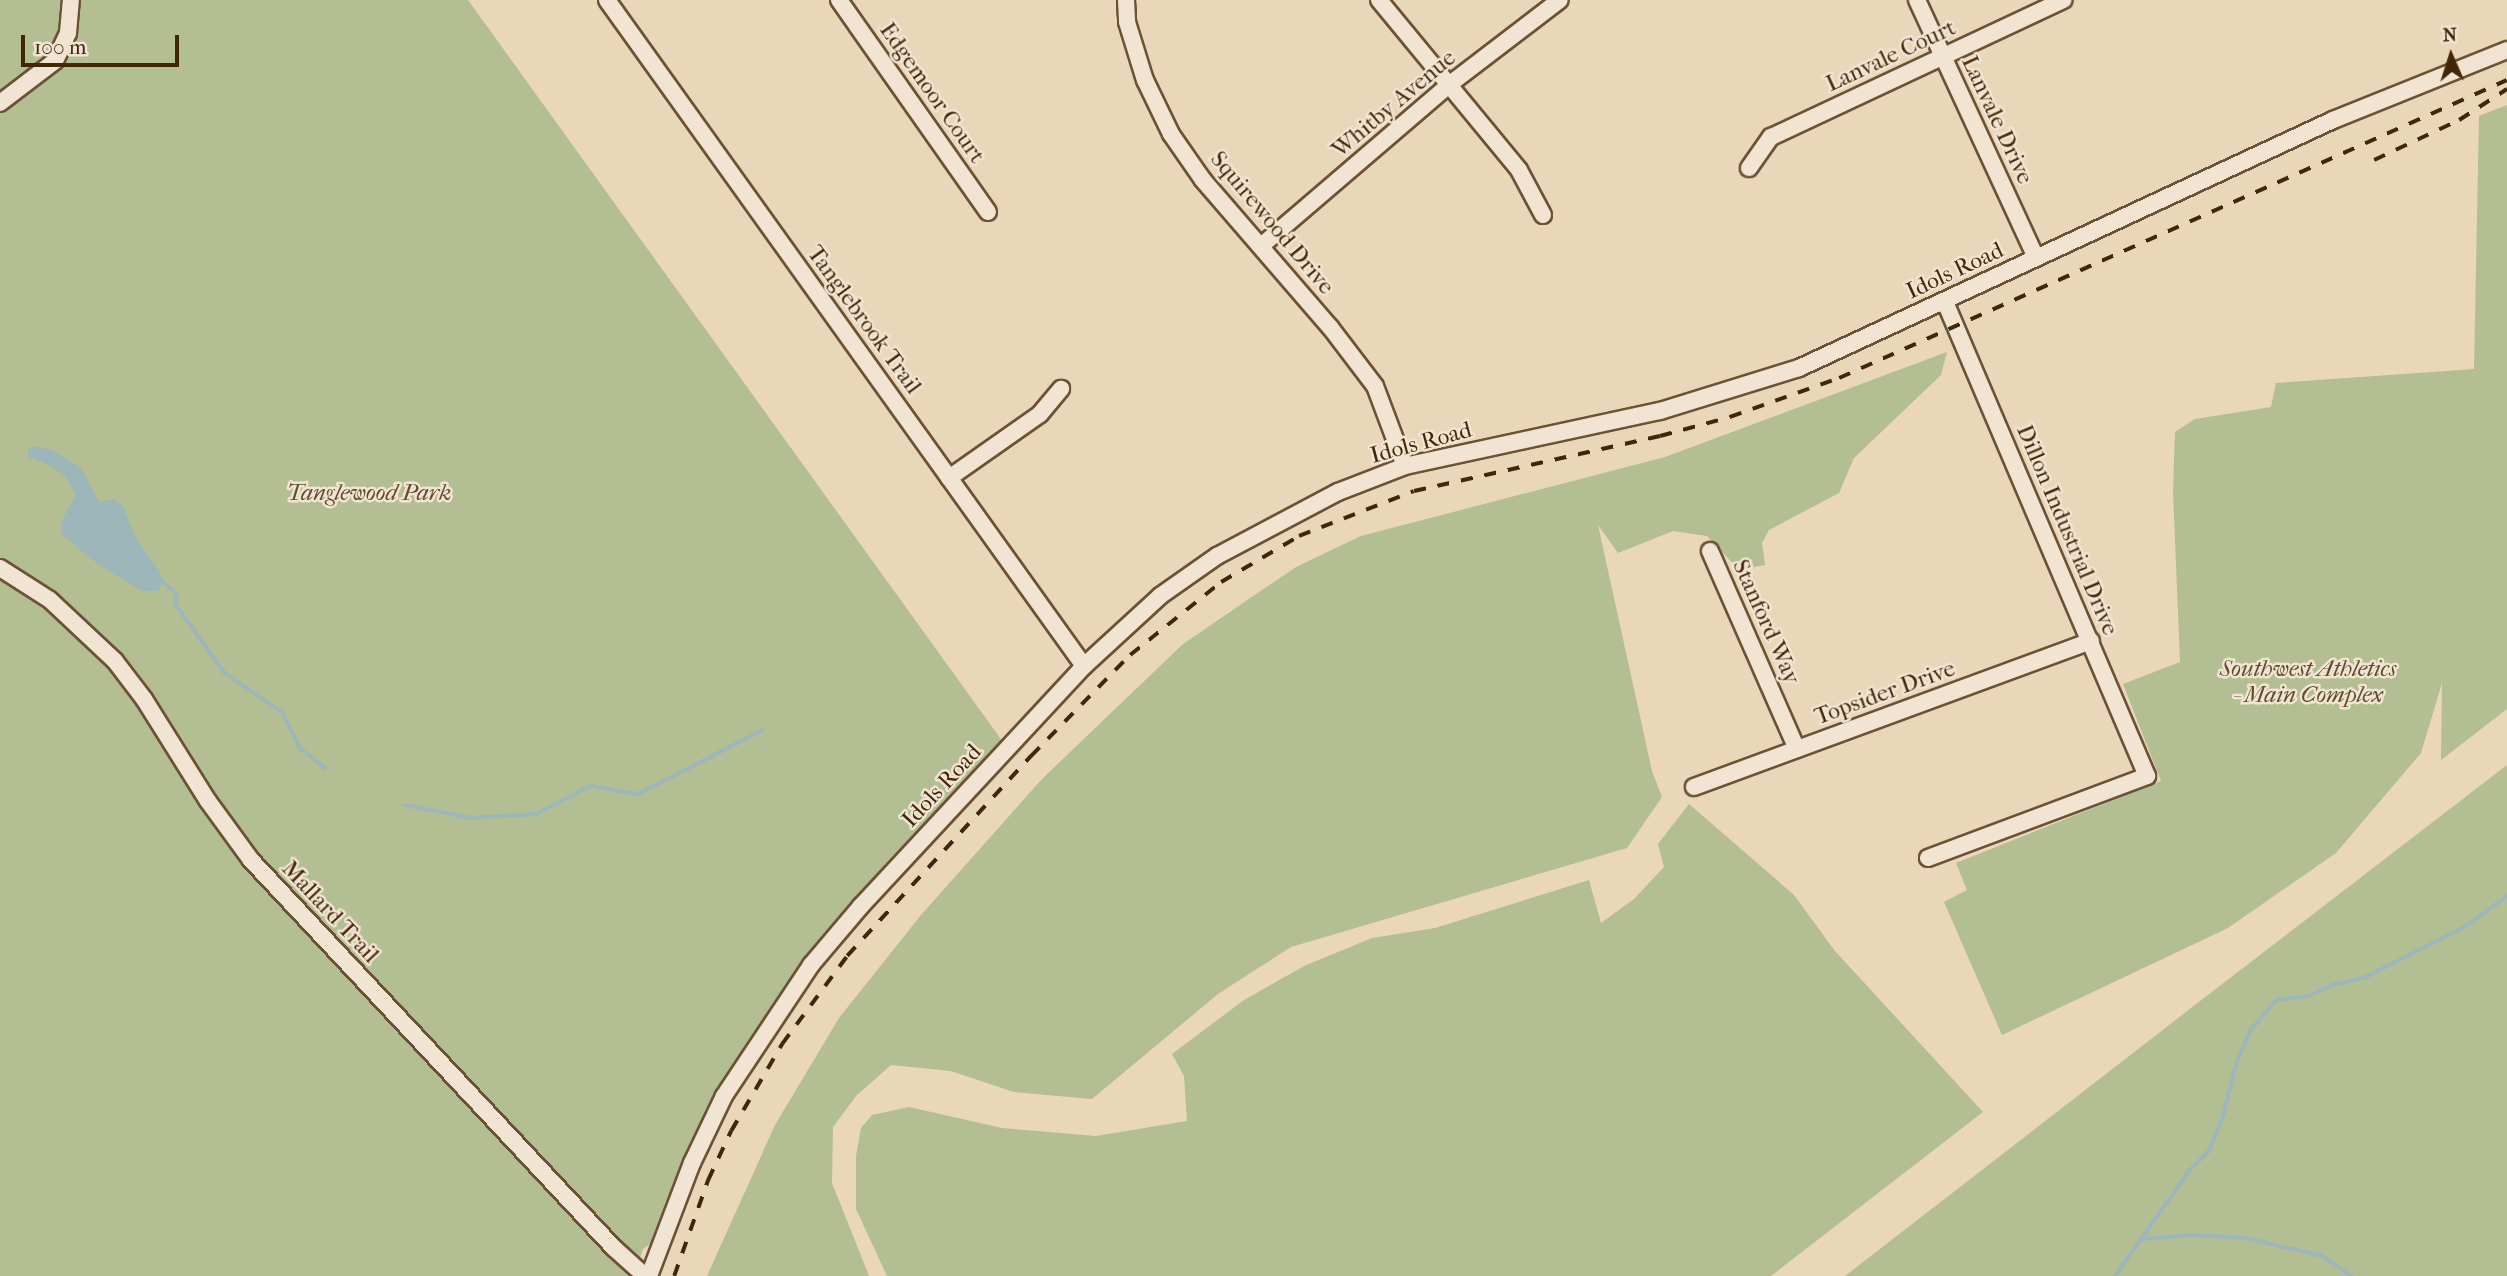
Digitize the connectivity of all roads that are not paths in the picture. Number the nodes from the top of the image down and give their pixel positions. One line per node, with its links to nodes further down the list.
1 (71, 0): 12 (street)
2 (607, 0): 21 (street, Tanglebrook Trail)
3 (839, 0): 14 (street, Edgemoor Court)
4 (1126, 0): 16 (street, Squirewood Drive)
5 (1379, 0): 11 (street)
6 (1560, 0): 11 (street, Whitby Avenue)
7 (1917, 0): 10 (street, Lanvale Drive)
8 (2064, 1): 10 (street, Lanvale Court)
9 (2507, 50): 17 (street, Idols Road)
10 (1943, 57): 13 (street, Lanvale Court); 17 (street, Lanvale Drive)
11 (1450, 84): 15 (street); 16 (street, Whitby Avenue)
12 (0, 103)
13 (1749, 168)
14 (988, 212)
15 (1543, 215)
16 (1261, 246): 20 (street, Squirewood Drive)
17 (2036, 258): 18 (street, Idols Road)
18 (1945, 302): 20 (street, Idols Road); 24 (street, Dillon Industrial Drive)
19 (1061, 389): 21 (street)
20 (1405, 466): 25 (street, Idols Road)
21 (949, 478): 25 (street, Tanglebrook Trail)
22 (1710, 551): 26 (street, Stanford Way)
23 (0, 568): 29 (street, Mallard Trail)
24 (2091, 641): 26 (street, Topsider Drive); 28 (street, Dillon Industrial Drive)
25 (1084, 666): 29 (street, Idols Road)
26 (1797, 749): 27 (street, Topsider Drive)
27 (1695, 787)
28 (1928, 858)
29 (647, 1276)

